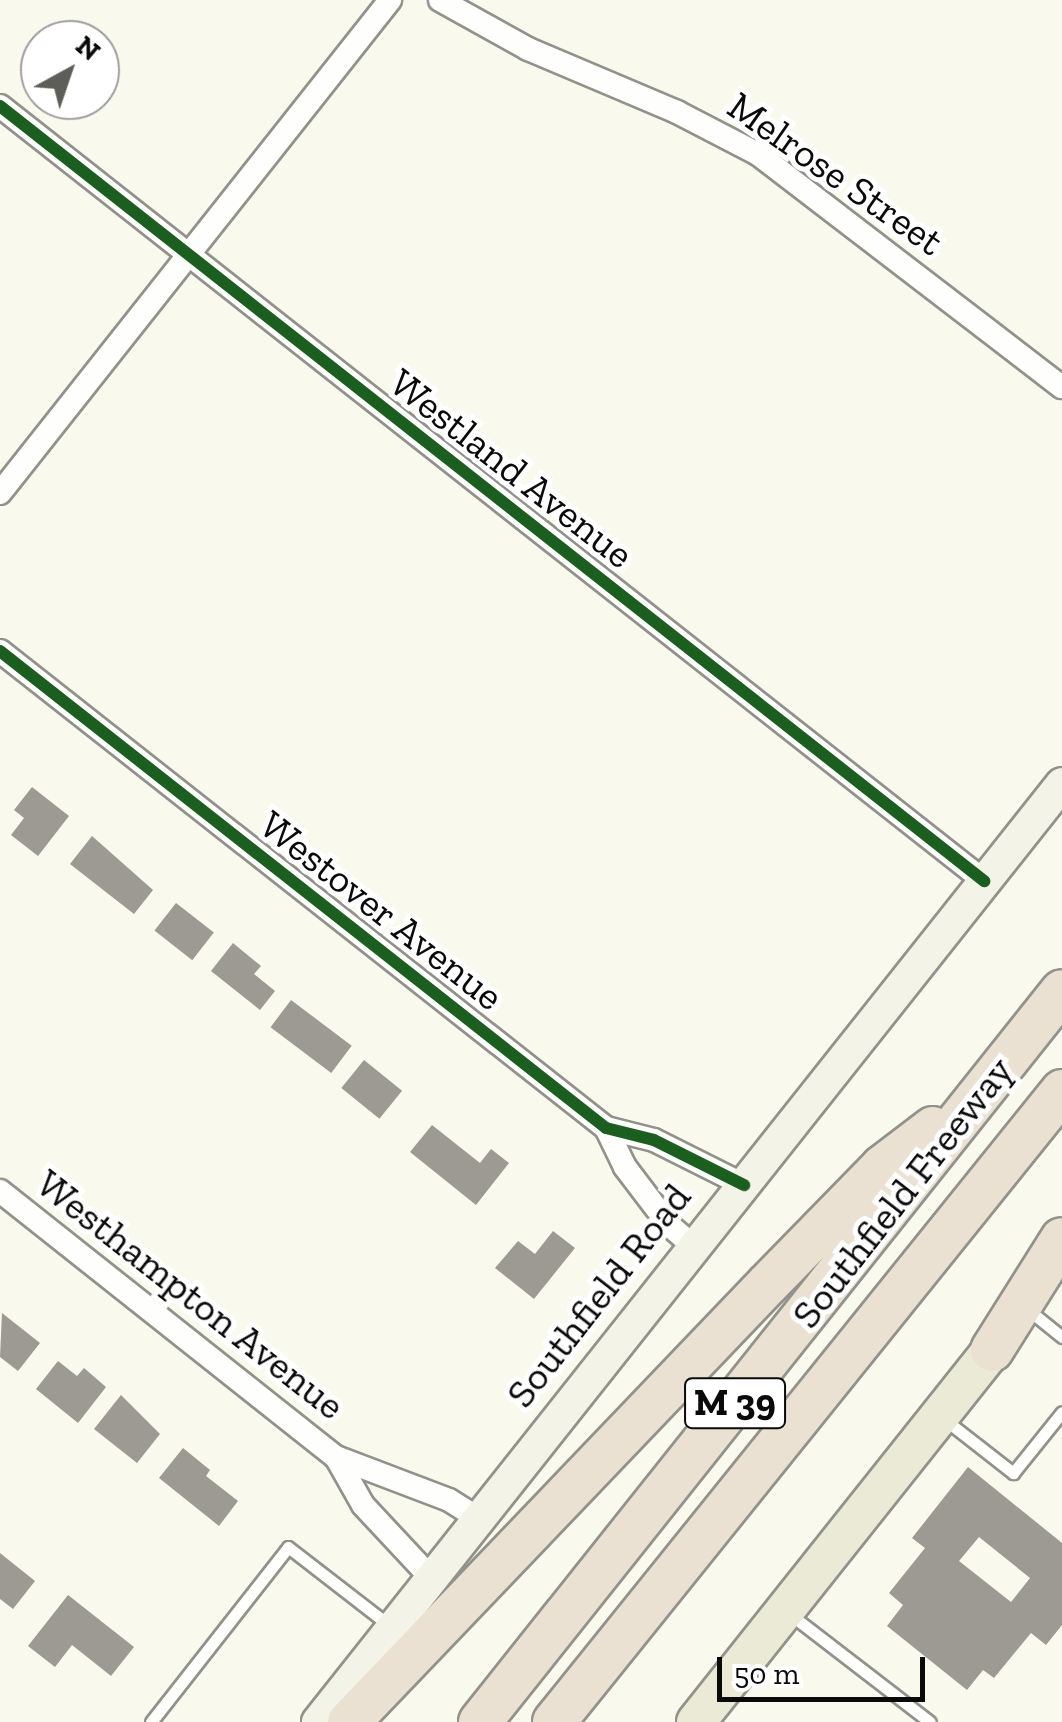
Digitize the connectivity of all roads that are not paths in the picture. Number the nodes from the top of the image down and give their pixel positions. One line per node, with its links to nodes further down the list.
1 (390, 0): 4 (street)
2 (440, 0): 5 (street, Melrose Street)
3 (0, 106): 4 (street, Westland Avenue)
4 (190, 256): 6 (street); 9 (street, Westland Avenue)
5 (1062, 387)
6 (0, 493)
7 (0, 651): 13 (street, Westover Avenue)
8 (1062, 784): 9 (main road, Southfield Road)
9 (984, 881): 14 (main road, Southfield Road)
10 (1062, 991): 11 (highway, Southfield Freeway / M 39)
11 (988, 1084): 31 (highway); 32 (highway, Southfield Freeway / M 39)
12 (1062, 1091): 33 (highway, Southfield Freeway / M 39)
13 (606, 1128): 14 (street, Westover Avenue); 17 (street, Westover Avenue)
14 (744, 1185): 17 (main road, Southfield Road)
15 (0, 1191): 24 (street, Westhampton Avenue)
16 (1062, 1239): 21 (highway)
17 (694, 1247): 25 (main road, Southfield Road)
18 (1062, 1263): 19 (main road)
19 (1026, 1308): 20 (lane); 21 (main road)
20 (1062, 1337)
21 (992, 1350): 23 (main road)
22 (1062, 1412): 23 (lane)
23 (940, 1415): 27 (main road)
24 (336, 1457): 25 (street, Westhampton Avenue); 26 (street, Westhampton Avenue)
25 (479, 1519): 26 (main road, Southfield Road)
26 (432, 1580): 28 (main road, Southfield Road)
27 (785, 1610): 34 (main road); 35 (lane)
28 (393, 1627): 29 (lane); 30 (main road, Southfield Road)
29 (151, 1722)
30 (318, 1722)
31 (349, 1722)
32 (480, 1722)
33 (554, 1722)
34 (696, 1722)
35 (930, 1722)

